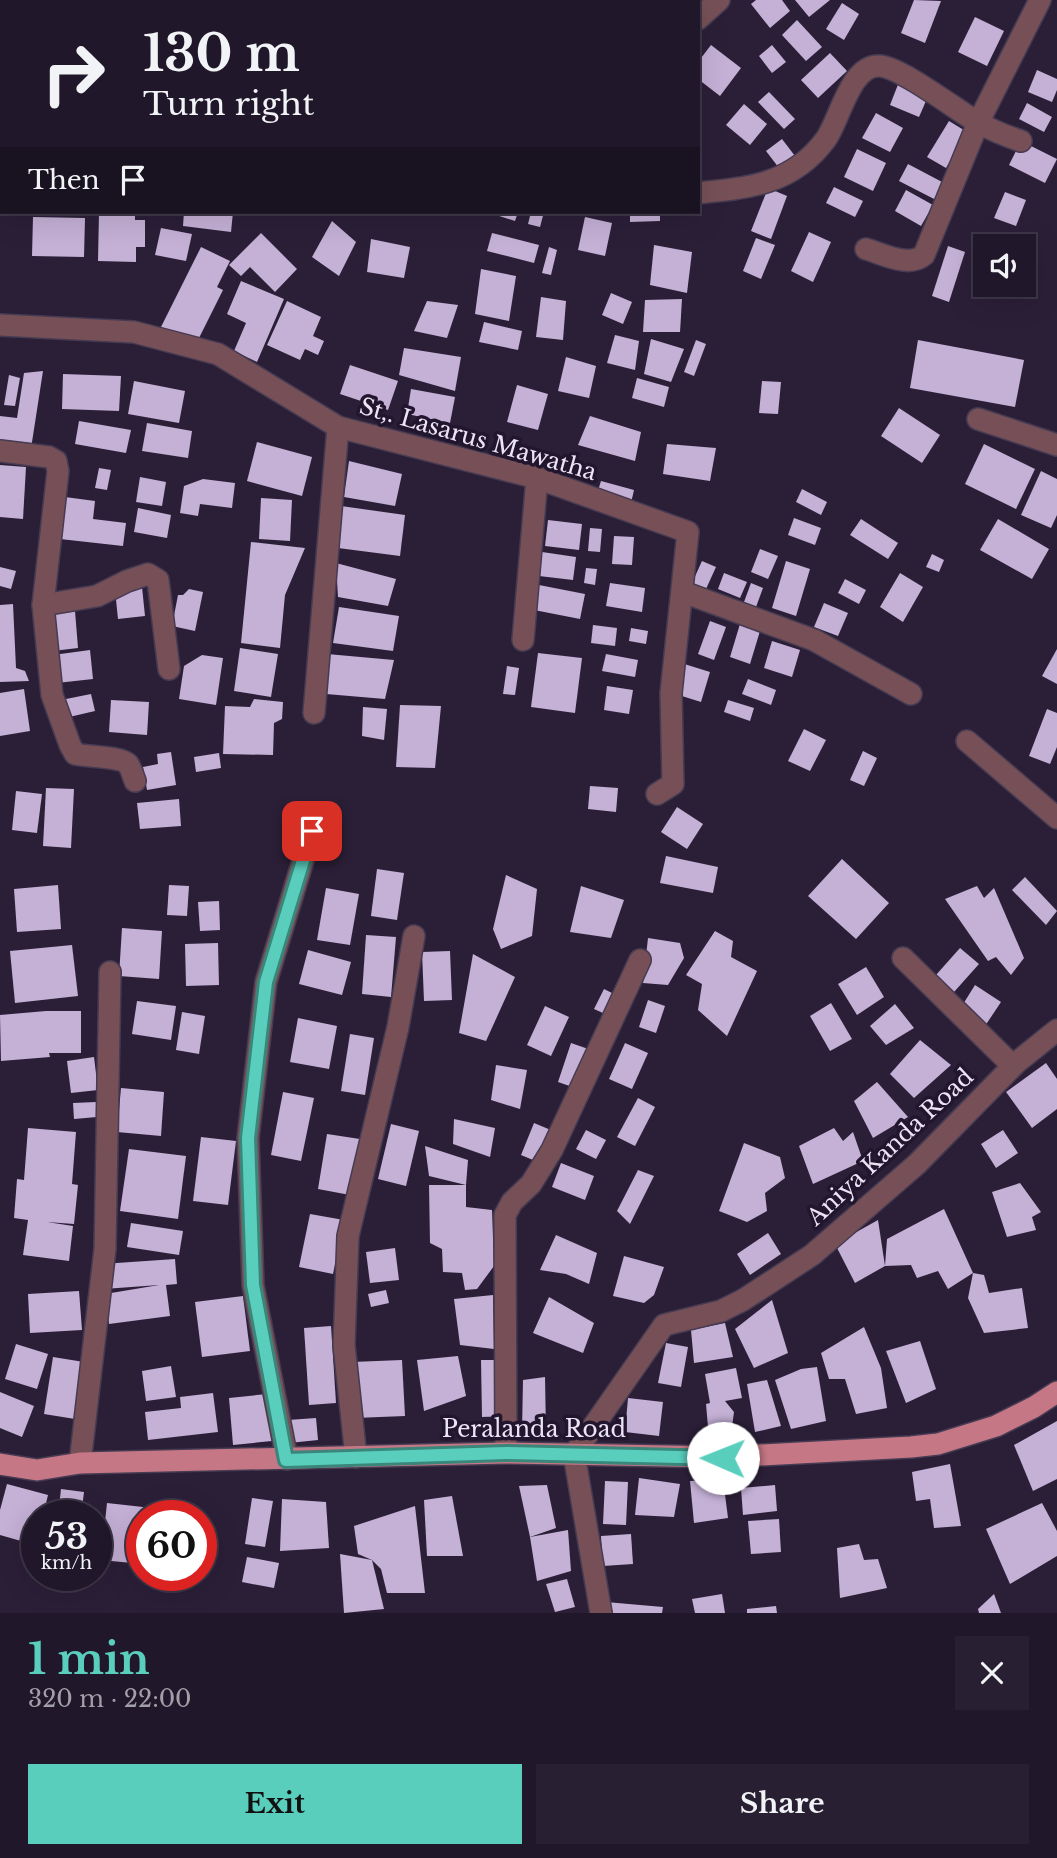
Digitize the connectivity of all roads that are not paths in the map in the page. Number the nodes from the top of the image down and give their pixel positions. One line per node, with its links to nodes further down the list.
1 (719, 0): 3 (street)
2 (1040, 0): 4 (street)
3 (700, 17)
4 (978, 123): 5 (street); 6 (street); 7 (street)
5 (1021, 141)
6 (700, 193)
7 (866, 249)
8 (0, 325): 10 (street, St,. Lasarus Mawatha)
9 (978, 419): 11 (street)
10 (338, 427): 13 (street, St,. Lasarus Mawatha); 19 (street)
11 (1057, 445)
12 (0, 452): 15 (street)
13 (537, 478): 14 (street, St,. Lasarus Mawatha); 16 (street)
14 (683, 592): 18 (street); 22 (street, St,. Lasarus Mawatha)
15 (43, 605): 17 (street); 21 (street)
16 (523, 640)
17 (169, 669)
18 (911, 694)
19 (314, 713)
20 (967, 741): 23 (street)
21 (135, 781)
22 (657, 794)
23 (1057, 818)
24 (312, 831): 35 (street)
25 (414, 936): 34 (street)
26 (903, 958): 30 (street)
27 (640, 960): 32 (street)
28 (110, 972): 36 (street)
29 (1057, 1030): 30 (street, Aniya Kanda Road)
30 (1013, 1066): 33 (street, Aniya Kanda Road)
31 (1057, 1392): 33 (main road, Peralanda Road)
32 (506, 1453): 33 (main road, Peralanda Road); 34 (main road, Peralanda Road)
33 (574, 1454): 38 (street)
34 (356, 1457): 35 (main road, Peralanda Road)
35 (286, 1460): 36 (main road, Peralanda Road)
36 (80, 1463): 37 (main road, Peralanda Road)
37 (0, 1464)
38 (601, 1613)

